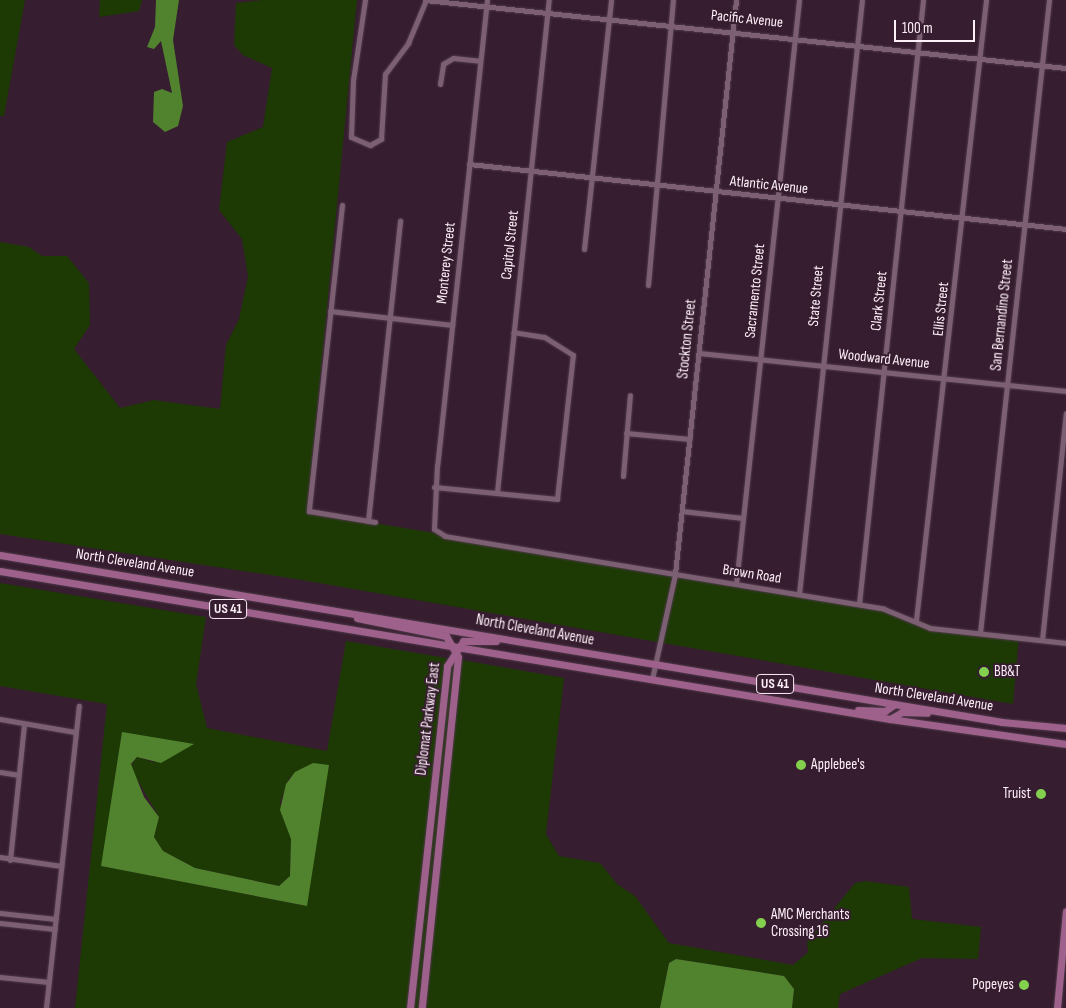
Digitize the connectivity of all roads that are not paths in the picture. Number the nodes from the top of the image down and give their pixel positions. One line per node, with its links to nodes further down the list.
1 (365, 0): 2 (street)
2 (426, 0): 12 (street, Pacific Avenue)
3 (549, 0): 13 (street, Capitol Street)
4 (611, 0): 14 (street)
5 (673, 0): 15 (street)
6 (736, 0): 16 (street, Stockton Street)
7 (799, 0): 17 (street, Sacramento Street)
8 (862, 0): 18 (street, State Street)
9 (923, 0): 19 (street, Clark Street)
10 (986, 0): 20 (street, Ellis Street)
11 (1049, 0): 22 (street, San Bernandino Street)
12 (487, 2): 13 (street, Pacific Avenue); 21 (street, Monterey Street)
13 (548, 11): 14 (street, Pacific Avenue); 26 (street, Capitol Street)
14 (610, 17): 15 (street, Pacific Avenue); 27 (street)
15 (671, 24): 16 (street, Pacific Avenue); 28 (street)
16 (733, 30): 17 (street, Pacific Avenue); 29 (street, Stockton Street)
17 (794, 37): 18 (street, Pacific Avenue); 30 (street, Sacramento Street)
18 (856, 44): 19 (street, Pacific Avenue); 31 (street, State Street)
19 (918, 51): 20 (street, Pacific Avenue); 33 (street, Clark Street)
20 (980, 58): 22 (street, Pacific Avenue); 34 (street, Ellis Street)
21 (480, 61): 24 (street); 25 (street, Monterey Street)
22 (1042, 66): 23 (street, Pacific Avenue); 36 (street, San Bernandino Street)
23 (1066, 68)
24 (440, 84)
25 (469, 164): 26 (street, Atlantic Avenue); 42 (street, Monterey Street)
26 (530, 171): 27 (street, Atlantic Avenue); 43 (street, Capitol Street)
27 (591, 178): 28 (street, Atlantic Avenue); 38 (street)
28 (654, 184): 29 (street, Atlantic Avenue); 39 (street)
29 (716, 192): 30 (street, Atlantic Avenue); 44 (street, Stockton Street)
30 (778, 198): 31 (street, Atlantic Avenue); 45 (street, Sacramento Street)
31 (838, 204): 33 (street, Atlantic Avenue); 46 (street, State Street)
32 (342, 205): 40 (street)
33 (901, 211): 34 (street, Atlantic Avenue); 47 (street, Clark Street)
34 (964, 218): 36 (street, Atlantic Avenue); 48 (street, Ellis Street)
35 (400, 222): 41 (street)
36 (1025, 225): 37 (street, Atlantic Avenue); 49 (street, San Bernandino Street)
37 (1066, 229)
38 (584, 249)
39 (648, 285)
40 (330, 311): 41 (street); 60 (street)
41 (390, 319): 42 (street); 60 (street)
42 (452, 325): 56 (street, Monterey Street)
43 (513, 332): 57 (street, Capitol Street); 57 (street)
44 (699, 353): 45 (street, Woodward Avenue); 54 (street, Stockton Street)
45 (760, 358): 46 (street, Woodward Avenue); 59 (street, Sacramento Street)
46 (822, 365): 47 (street, Woodward Avenue); 67 (street, State Street)
47 (884, 372): 48 (street, Woodward Avenue); 68 (street, Clark Street)
48 (946, 378): 49 (street, Woodward Avenue); 70 (street, Ellis Street)
49 (1007, 385): 50 (street, Woodward Avenue); 71 (street, San Bernandino Street)
50 (1066, 391)
51 (630, 395): 53 (street)
52 (1066, 413): 72 (street)
53 (626, 434): 54 (street); 55 (street)
54 (690, 439): 58 (street, Stockton Street)
55 (623, 476)
56 (434, 487): 57 (street); 62 (street, Monterey Street)
57 (497, 492)
58 (682, 511): 59 (street); 65 (street, Stockton Street)
59 (743, 518): 66 (street, Sacramento Street)
60 (368, 521): 61 (street)
61 (375, 522)
62 (434, 530): 65 (street, Brown Road)
63 (0, 555): 69 (main road, North Cleveland Avenue / US 41)
64 (0, 571): 75 (main road, North Cleveland Avenue / US 41)
65 (675, 574): 66 (street, Brown Road); 76 (street, Stockton Street)
66 (736, 584): 67 (street, Brown Road)
67 (799, 594): 68 (street, Brown Road)
68 (859, 604): 70 (street, Brown Road)
69 (315, 607): 73 (main road, North Cleveland Avenue / US 41); 75 (main road)
70 (916, 620): 71 (street, Brown Road)
71 (980, 633): 72 (street, Brown Road)
72 (1042, 640): 74 (street, Brown Road)
73 (525, 642): 75 (main road); 76 (main road, North Cleveland Avenue / US 41)
74 (1066, 644)
75 (456, 647): 77 (main road, North Cleveland Avenue / US 41); 101 (main road, Diplomat Parkway East); 102 (main road, Diplomat Parkway East)
76 (654, 664): 77 (street, Stockton Street); 78 (main road, North Cleveland Avenue / US 41)
77 (652, 679): 80 (main road, North Cleveland Avenue / US 41)
78 (895, 704): 80 (main road); 81 (main road, North Cleveland Avenue / US 41)
79 (78, 706): 86 (street)
80 (833, 710): 83 (main road, North Cleveland Avenue / US 41)
81 (959, 714): 83 (main road); 85 (main road, North Cleveland Avenue / US 41)
82 (0, 719): 84 (street)
83 (890, 720): 87 (main road, North Cleveland Avenue / US 41)
84 (24, 724): 86 (street); 89 (street)
85 (1066, 728)
86 (75, 732): 92 (street)
87 (1064, 744)
88 (0, 772): 89 (street)
89 (18, 775): 91 (street)
90 (0, 857): 91 (street)
91 (10, 860): 92 (street)
92 (61, 866): 95 (street)
93 (1066, 911): 103 (main road)
94 (0, 913): 95 (street)
95 (56, 919): 97 (street)
96 (0, 923): 97 (street)
97 (55, 929): 99 (street)
98 (0, 977): 99 (street)
99 (49, 982): 100 (street)
100 (46, 1008)
101 (410, 1008)
102 (422, 1008)
103 (1057, 1008)

